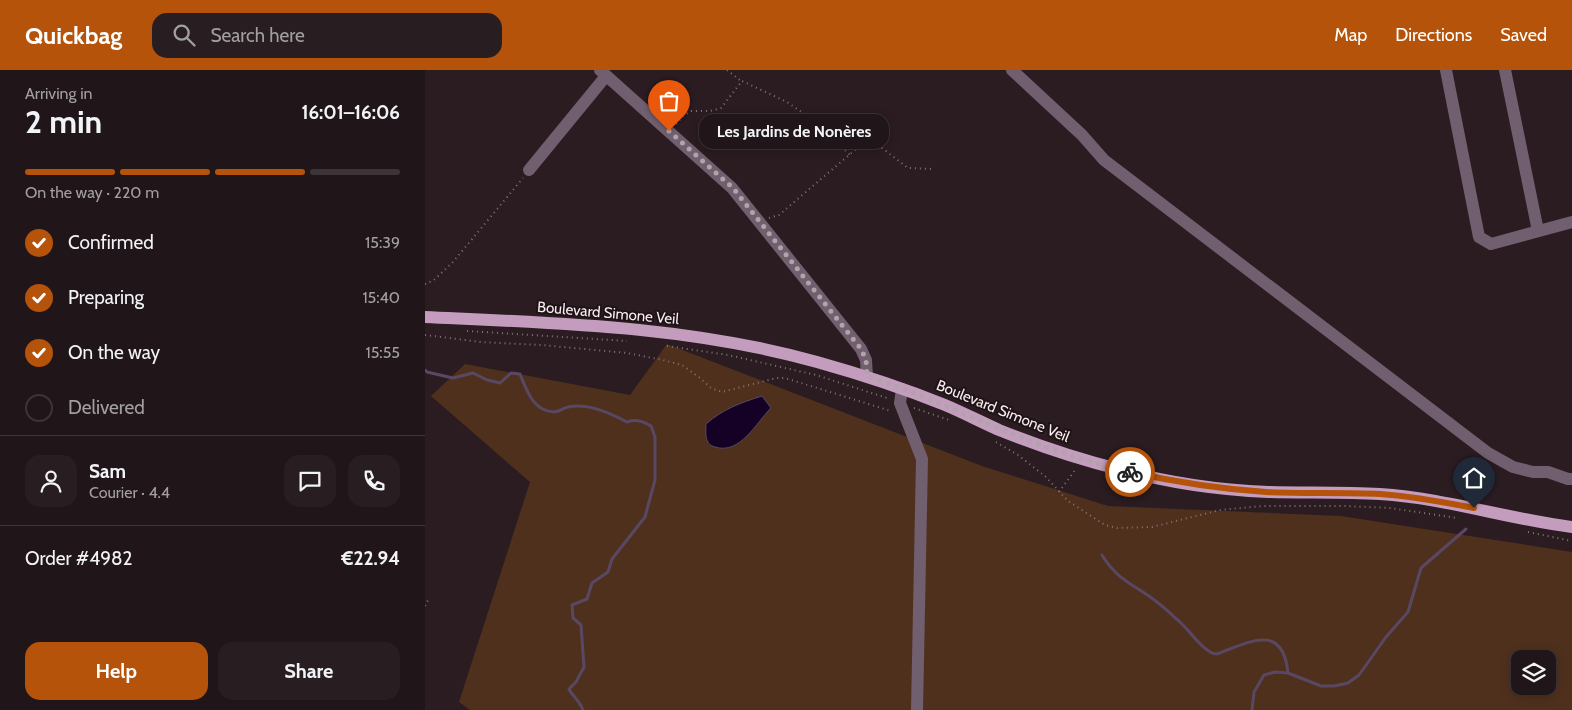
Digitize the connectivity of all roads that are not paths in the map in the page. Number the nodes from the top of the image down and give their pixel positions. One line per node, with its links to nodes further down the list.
1 (1012, 70): 11 (street)
2 (1447, 70): 7 (street)
3 (1505, 70): 7 (street)
4 (603, 73): 5 (street); 9 (street)
5 (529, 170)
6 (1572, 222): 7 (street)
7 (1538, 231)
8 (425, 317): 9 (main road, Boulevard Simone Veil)
9 (867, 376): 10 (main road, Boulevard Simone Veil)
10 (903, 389): 12 (main road, Boulevard Simone Veil); 13 (street)
11 (1572, 480)
12 (1572, 527)
13 (917, 710)

